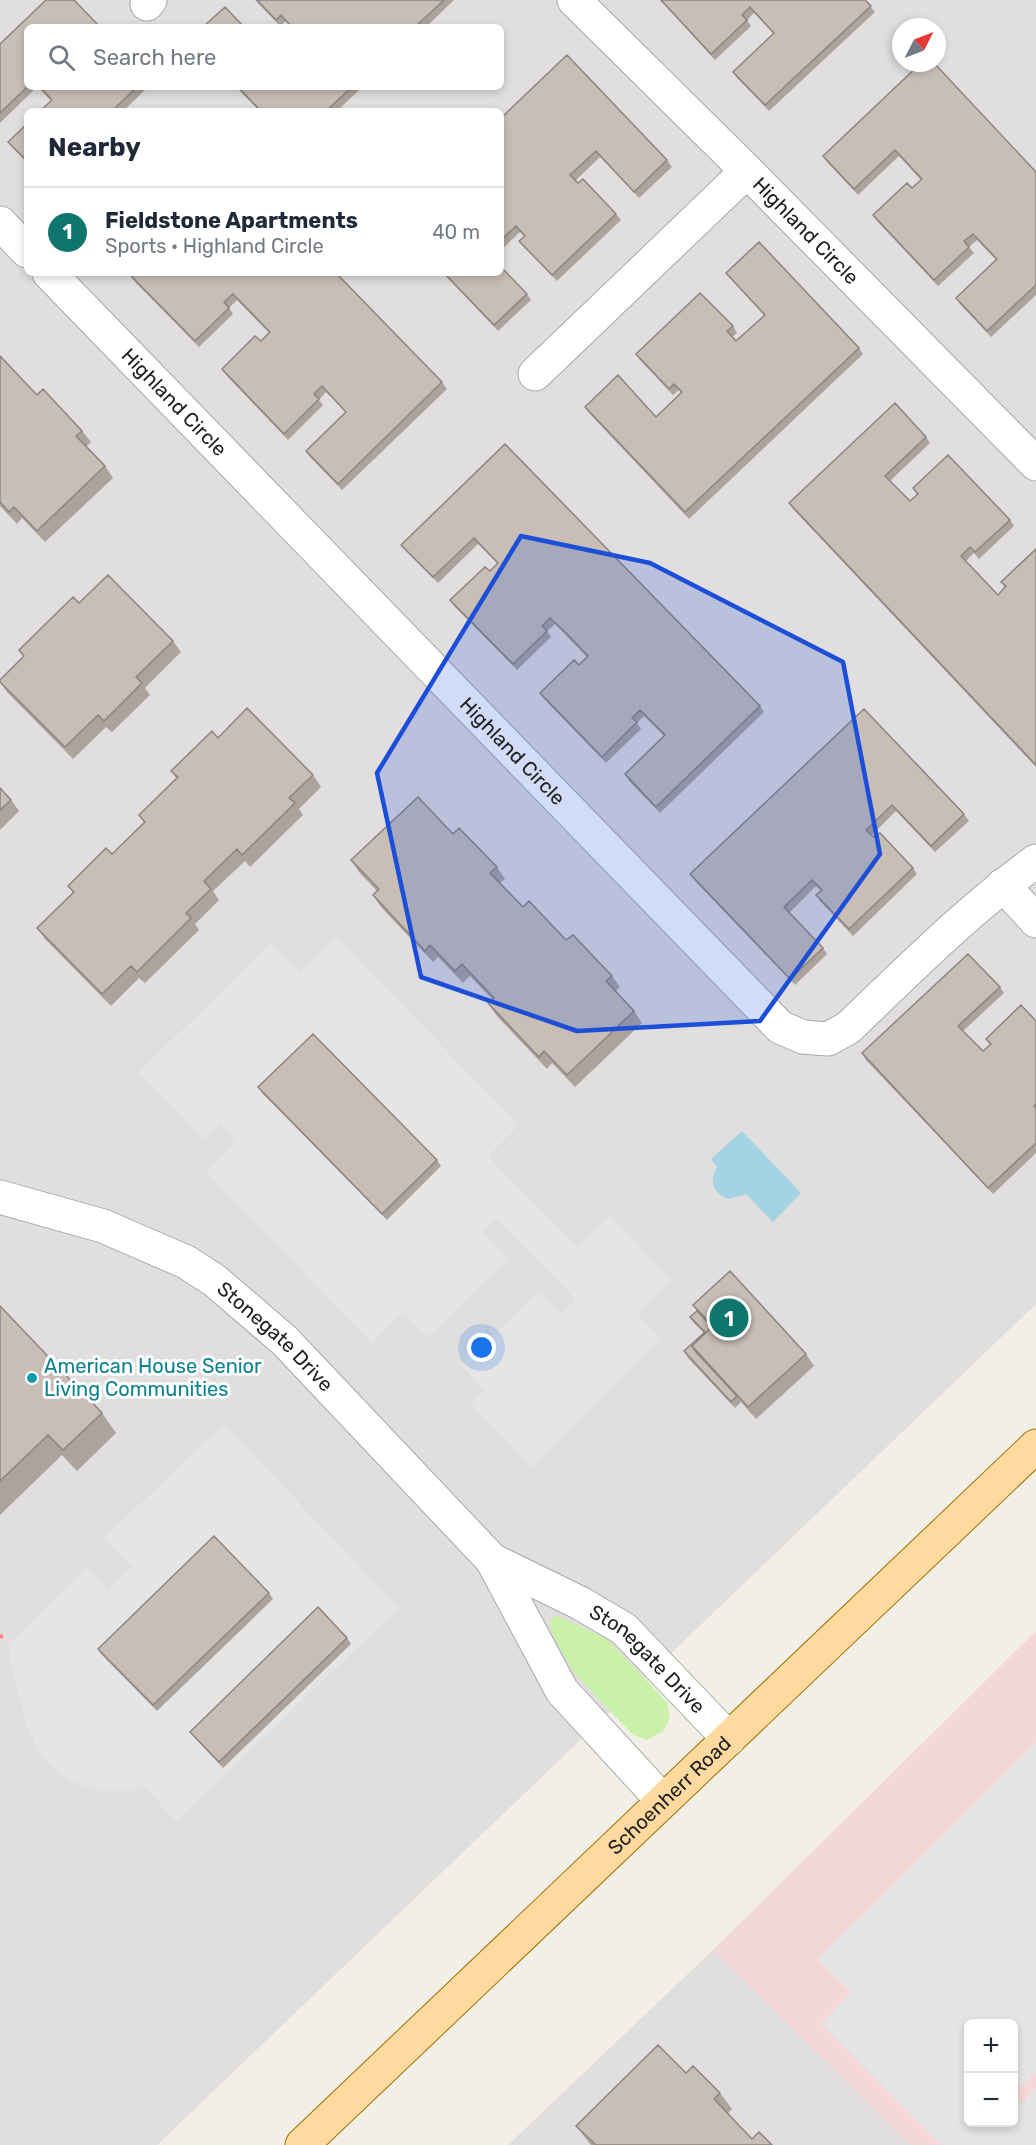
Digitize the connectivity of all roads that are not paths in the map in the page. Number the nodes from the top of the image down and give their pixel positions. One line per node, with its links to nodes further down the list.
1 (574, 0): 2 (street, Highland Circle)
2 (747, 171): 6 (street); 7 (street, Highland Circle)
3 (0, 223): 4 (street)
4 (24, 248)
5 (52, 276): 9 (street, Highland Circle)
6 (535, 375)
7 (1036, 465)
8 (1036, 861): 9 (street, Highland Circle)
9 (1003, 885): 10 (street)
10 (1036, 921)
11 (0, 1197): 13 (street, Stonegate Drive)
12 (1036, 1446): 14 (main road, Schoenherr Road)
13 (492, 1560): 14 (street, Stonegate Drive); 15 (street, Stonegate Drive)
14 (729, 1739): 15 (main road, Schoenherr Road)
15 (663, 1802): 16 (main road, Schoenherr Road)
16 (302, 2145)

